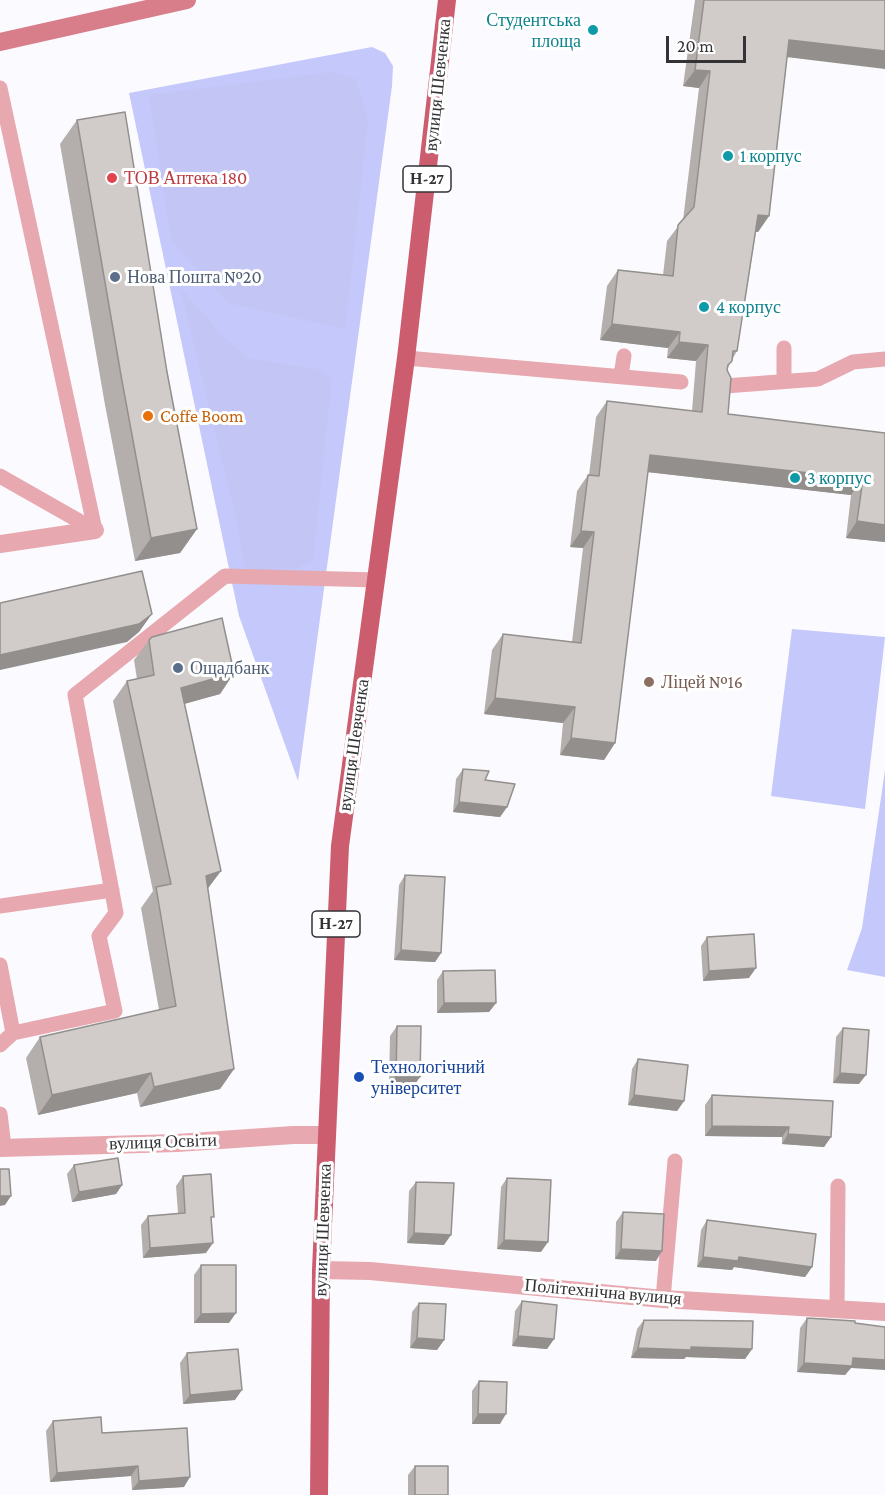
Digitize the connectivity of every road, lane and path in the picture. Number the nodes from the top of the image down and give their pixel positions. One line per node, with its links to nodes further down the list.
1 (187, 0): 3 (main road)
2 (447, 0): 7 (main road, вулиця Шевченка / Н-27)
3 (0, 42)
4 (0, 88): 14 (lane)
5 (784, 348): 10 (lane)
6 (624, 356): 9 (lane)
7 (406, 358): 9 (lane); 16 (main road, вулиця Шевченка / Н-27)
8 (885, 359): 10 (lane)
9 (621, 376): 11 (lane)
10 (784, 381): 12 (lane)
11 (681, 382)
12 (725, 386)
13 (0, 476): 14 (lane)
14 (95, 530): 15 (street)
15 (0, 544)
16 (377, 580): 17 (lane); 23 (main road, вулиця Шевченка / Н-27)
17 (112, 890): 18 (lane); 20 (lane)
18 (0, 906)
19 (0, 965): 20 (lane)
20 (13, 1034): 21 (lane)
21 (0, 1045)
22 (0, 1114): 24 (lane)
23 (326, 1135): 24 (street, вулиця Освіти); 27 (main road, вулиця Шевченка / Н-27)
24 (2, 1148)
25 (675, 1161): 28 (lane)
26 (838, 1186): 29 (lane)
27 (321, 1270): 28 (street, Політехнічна вулиця); 31 (main road, вулиця Шевченка / Н-27)
28 (663, 1299): 29 (street, Політехнічна вулиця)
29 (837, 1310): 30 (street, Політехнічна вулиця)
30 (885, 1312)
31 (319, 1495)

